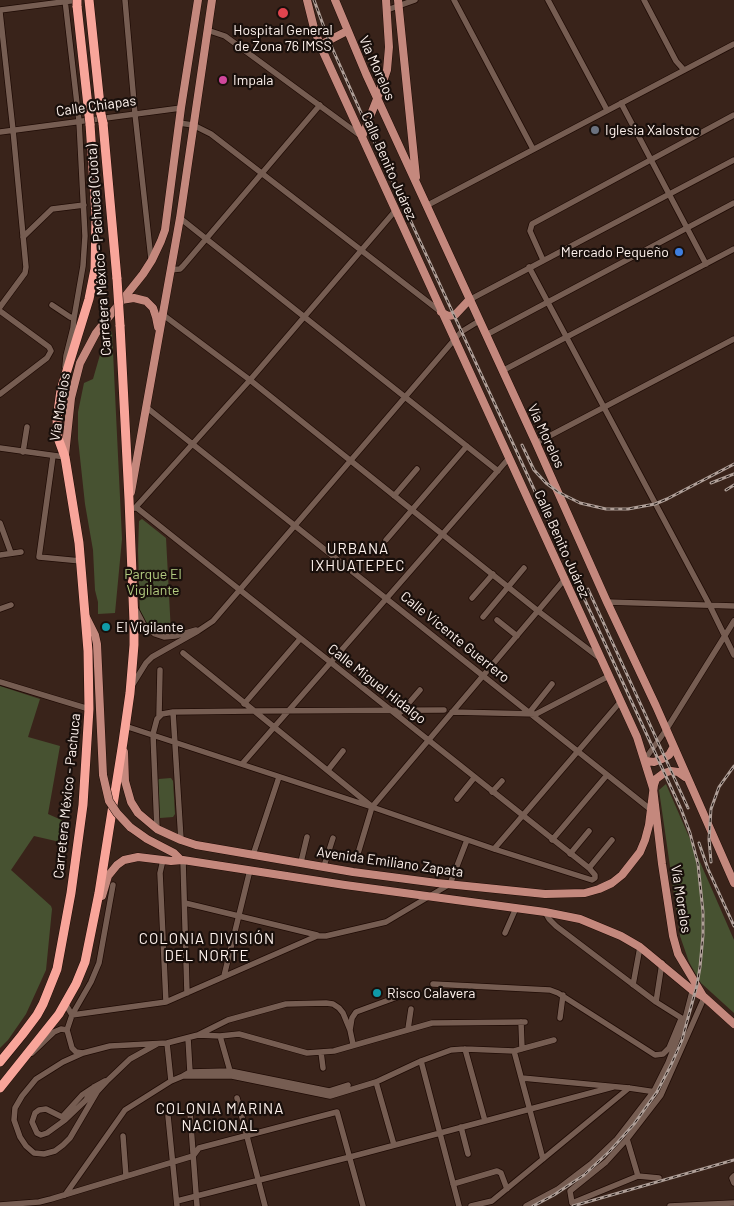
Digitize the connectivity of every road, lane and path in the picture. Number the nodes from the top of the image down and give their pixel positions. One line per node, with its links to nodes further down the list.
1 (125, 0): 28 (street)
2 (198, 0): 25 (main road, Vía Morelos)
3 (212, 0): 17 (main road)
4 (307, 0): 20 (main road, Calle Benito Juárez)
5 (335, 0): 18 (main road, Vía Morelos)
6 (386, 0): 15 (main road)
7 (415, 0): 14 (street)
8 (454, 0): 36 (street)
9 (548, 0): 27 (street)
10 (644, 0): 21 (street)
11 (65, 1): 12 (street); 16 (street); 30 (street)
12 (77, 2): 74 (highway, Carretera México - Pachuca (Cuota))
13 (90, 3): 93 (highway, Carretera México - Pachuca (Cuota), bridge)
14 (398, 3): 15 (street); 40 (main road)
15 (387, 10): 22 (main road)
16 (0, 11): 33 (street)
17 (207, 30): 24 (street); 26 (main road)
18 (347, 31): 20 (main road); 22 (main road, Vía Morelos)
19 (734, 44): 21 (street)
20 (320, 45): 35 (main road, Calle Benito Juárez)
21 (684, 70): 23 (street)
22 (377, 99): 35 (main road); 40 (main road, Vía Morelos)
23 (621, 103): 27 (street); 37 (street)
24 (320, 105): 35 (street); 39 (street)
25 (181, 108): 26 (main road, Calle Chiapas); 28 (street, Calle Chiapas); 31 (main road, Vía Morelos)
26 (195, 110): 32 (main road)
27 (607, 110): 36 (street)
28 (135, 114): 30 (street, Calle Chiapas); 52 (street)
29 (734, 115): 37 (street)
30 (79, 121): 33 (street, Calle Chiapas); 43 (street)
31 (179, 123): 32 (street); 52 (main road, Vía Morelos)
32 (193, 125): 39 (street); 46 (main road)
33 (13, 130): 34 (street, Calle Chiapas); 48 (street)
34 (0, 132)
35 (362, 137): 45 (main road, Calle Benito Juárez)
36 (533, 150): 44 (street)
37 (650, 159): 41 (street); 53 (street)
38 (734, 160): 41 (street)
39 (263, 173): 49 (street); 51 (street)
40 (417, 187): 44 (main road, Vía Morelos)
41 (669, 195): 47 (street); 53 (street)
42 (734, 203): 47 (street)
43 (84, 205): 48 (street); 66 (street)
44 (426, 206): 58 (main road, Vía Morelos)
45 (395, 212): 51 (street); 63 (main road, Calle Benito Juárez)
46 (180, 218): 49 (street); 56 (main road)
47 (686, 228): 54 (street); 59 (street)
48 (23, 237): 61 (street)
49 (207, 239): 56 (street); 65 (street)
50 (734, 249): 54 (street)
51 (362, 250): 63 (street); 65 (street)
52 (152, 260): 57 (main road, Vía Morelos)
53 (543, 260): 55 (street)
54 (706, 264): 70 (street)
55 (529, 268): 58 (street); 59 (street)
56 (170, 270): 64 (main road)
57 (121, 300): 69 (main road); 87 (main road, Vía Morelos)
58 (469, 300): 63 (main road); 67 (main road, Vía Morelos)
59 (548, 302): 68 (street); 70 (street)
60 (52, 304): 66 (street)
61 (0, 307)
62 (0, 311): 76 (street)
63 (441, 312): 72 (main road, Calle Benito Juárez)
64 (162, 314): 69 (main road); 75 (street)
65 (305, 317): 75 (street); 77 (street)
66 (74, 318): 74 (street)
67 (479, 321): 68 (main road, Vía Morelos); 72 (street)
68 (486, 335): 73 (main road, Vía Morelos)
69 (159, 337): 78 (main road)
70 (567, 337): 73 (street); 79 (street)
71 (734, 339): 79 (street)
72 (454, 340): 77 (street); 88 (main road, Calle Benito Juárez)
73 (502, 370): 81 (main road, Vía Morelos)
74 (64, 379): 87 (highway, Carretera México - Pachuca (Cuota))
75 (250, 380): 82 (street); 89 (street)
76 (0, 394)
77 (406, 397): 83 (street); 89 (street)
78 (146, 407): 82 (street, Calle Vicente Guerrero); 93 (main road)
79 (603, 408): 81 (street); 113 (street)
80 (27, 427): 85 (street)
81 (536, 442): 111 (main road, Vía Morelos)
82 (192, 444): 94 (street); 97 (street, Calle Vicente Guerrero)
83 (467, 446): 91 (street); 95 (street)
84 (0, 448): 85 (street)
85 (24, 452): 86 (street)
86 (53, 456): 87 (street); 103 (street)
87 (65, 457): 103 (highway, Carretera México - Pachuca)
88 (509, 458): 91 (street); 106 (main road, Calle Benito Juárez)
89 (351, 462): 92 (street); 97 (street)
90 (417, 469): 92 (street)
91 (498, 471): 98 (street)
92 (394, 496): 95 (street)
93 (129, 499): 94 (highway)
94 (133, 509): 108 (street, Calle Miguel Hidalgo); 112 (highway)
95 (413, 511): 98 (street); 99 (street)
96 (0, 523): 101 (street)
97 (295, 526): 108 (street); 109 (street, Calle Vicente Guerrero)
98 (443, 535): 105 (street); 109 (street)
99 (386, 540)
100 (21, 552): 101 (street)
101 (12, 553): 102 (street)
102 (0, 555)
103 (81, 561): 118 (highway, Carretera México - Pachuca)
104 (524, 568): 107 (street)
105 (493, 574): 107 (street); 110 (street)
106 (564, 580): 117 (street); 128 (main road, Calle Benito Juárez)
107 (508, 586): 117 (street); 119 (street)
108 (240, 589): 122 (street); 125 (street, Calle Miguel Hidalgo)
109 (387, 598): 129 (street); 131 (street, Calle Vicente Guerrero)
110 (472, 598)
111 (606, 602): 113 (street); 151 (main road, Vía Morelos)
112 (133, 604): 122 (street); 136 (highway)
113 (709, 604): 115 (street); 124 (street)
114 (11, 605): 116 (street)
115 (734, 606)
116 (0, 609)
117 (538, 610): 123 (street); 128 (street)
118 (85, 615): 139 (highway, Carretera México - Pachuca); 185 (main road, bridge)
119 (483, 617)
120 (497, 620): 123 (street)
121 (734, 621): 124 (street)
122 (203, 628): 136 (street)
123 (517, 636): 131 (street)
124 (724, 636): 127 (street); 151 (street)
125 (300, 639): 129 (street, Calle Miguel Hidalgo); 138 (street)
126 (183, 653): 138 (street)
127 (734, 655)
128 (600, 659): 132 (main road, Calle Benito Juárez)
129 (331, 664): 142 (street); 143 (street, Calle Miguel Hidalgo)
130 (160, 670): 148 (street)
131 (483, 675): 146 (street); 147 (street, Calle Vicente Guerrero)
132 (609, 676): 137 (main road, Calle Benito Juárez); 147 (street)
133 (0, 682): 139 (street)
134 (552, 684): 147 (street)
135 (420, 690): 145 (street)
136 (130, 693): 149 (highway)
137 (621, 701): 158 (street); 159 (main road, Calle Benito Juárez)
138 (244, 704): 141 (street)
139 (89, 709): 241 (highway, Carretera México - Pachuca)
140 (444, 710): 145 (street)
141 (253, 711): 142 (street); 144 (street); 150 (street)
142 (289, 711): 143 (street); 150 (street)
143 (390, 711): 145 (street); 153 (street, Calle Miguel Hidalgo)
144 (173, 712): 148 (street); 155 (street)
145 (401, 712)
146 (452, 712): 147 (street); 153 (street)
147 (529, 713): 158 (street, Calle Vicente Guerrero)
148 (159, 716): 152 (street)
149 (125, 726): 152 (street); 154 (highway)
150 (274, 728): 160 (street); 161 (street)
151 (666, 730): 156 (main road, Vía Morelos); 159 (street)
152 (153, 734): 155 (street); 173 (street)
153 (427, 740): 164 (street, Calle Miguel Hidalgo); 170 (street)
154 (123, 742): 173 (main road, Avenida Emiliano Zapata); 200 (highway)
155 (176, 742): 160 (street); 177 (street)
156 (673, 748): 159 (main road); 165 (main road, Vía Morelos)
157 (343, 751): 161 (street)
158 (578, 751): 162 (street, Calle Vicente Guerrero); 172 (street)
159 (646, 760): 167 (main road)
160 (242, 764): 163 (street)
161 (328, 770): 170 (street)
162 (608, 775): 171 (street, Calle Vicente Guerrero); 179 (street)
163 (279, 777): 170 (street); 183 (street)
164 (474, 778): 168 (street, Calle Miguel Hidalgo); 169 (street)
165 (686, 778): 167 (main road); 192 (main road, Vía Morelos)
166 (502, 781): 168 (street)
167 (654, 788): 171 (main road, Avenida Emiliano Zapata)
168 (492, 792): 172 (street, Calle Miguel Hidalgo)
169 (457, 799)
170 (372, 807): 178 (street); 186 (street)
171 (653, 809): 193 (main road, Avenida Emiliano Zapata); 206 (main road, Vía Morelos)
172 (522, 815): 179 (street, Calle Miguel Hidalgo); 181 (street)
173 (157, 829): 177 (main road, Avenida Emiliano Zapata)
174 (589, 832): 182 (street)
175 (307, 837): 187 (street)
176 (334, 838): 188 (street)
177 (181, 840): 183 (main road, Avenida Emiliano Zapata)
178 (467, 840): 181 (street); 193 (street)
179 (552, 840): 182 (street, Calle Miguel Hidalgo)
180 (612, 840): 189 (street)
181 (494, 849): 189 (street)
182 (570, 854): 189 (street, Calle Miguel Hidalgo)
183 (253, 855): 187 (main road, Avenida Emiliano Zapata)
184 (163, 860): 185 (main road, Avenida Emiliano Zapata); 200 (main road, Avenida Emiliano Zapata); 214 (street)
185 (182, 860): 190 (main road, Avenida Emiliano Zapata); 196 (street)
186 (356, 860)
187 (301, 862): 188 (main road, Avenida Emiliano Zapata)
188 (324, 866): 191 (main road, Avenida Emiliano Zapata)
189 (589, 868)
190 (250, 870): 195 (main road, Avenida Emiliano Zapata); 199 (street)
191 (430, 882): 193 (main road, Avenida Emiliano Zapata); 195 (street)
192 (734, 883)
193 (450, 884): 195 (street)
194 (113, 885): 219 (street)
195 (427, 896): 197 (main road, Avenida Emiliano Zapata); 202 (street)
196 (185, 903): 199 (street); 210 (street)
197 (516, 908): 198 (main road, Avenida Emiliano Zapata); 201 (street)
198 (545, 912): 203 (main road, Avenida Emiliano Zapata); 208 (street)
199 (239, 916): 202 (street); 205 (street)
200 (93, 927): 216 (highway)
201 (505, 933)
202 (318, 936): 205 (street)
203 (640, 947): 204 (main road, Avenida Emiliano Zapata); 208 (street)
204 (662, 963): 209 (main road, Avenida Emiliano Zapata); 215 (street)
205 (224, 976): 210 (street)
206 (694, 981): 209 (street); 213 (main road, Vía Morelos)
207 (433, 984): 211 (street)
208 (633, 985): 215 (street)
209 (692, 990): 213 (main road, Avenida Emiliano Zapata); 221 (street)
210 (187, 993): 214 (street)
211 (563, 995): 220 (street); 221 (street)
212 (397, 997): 225 (street)
213 (704, 997): 222 (main road, Vía Morelos); 257 (street)
214 (166, 1002): 219 (street)
215 (656, 1002): 221 (street)
216 (65, 1003): 219 (street); 242 (highway)
217 (411, 1009): 223 (street)
218 (252, 1012): 228 (street)
219 (72, 1015): 224 (street)
220 (560, 1018)
221 (683, 1019): 256 (street)
222 (734, 1024)
223 (408, 1029): 233 (street); 235 (street)
224 (67, 1030): 238 (street); 242 (street)
225 (350, 1030): 226 (street); 233 (street)
226 (198, 1035): 227 (street); 228 (street)
227 (220, 1036): 236 (street); 245 (street)
228 (188, 1038): 230 (street); 244 (street)
229 (554, 1040): 235 (street)
230 (167, 1043): 232 (street); 249 (street)
231 (127, 1044): 232 (street); 238 (street); 239 (street)
232 (157, 1044): 239 (street)
233 (353, 1044): 236 (street)
234 (465, 1048): 237 (street); 240 (street); 262 (street)
235 (522, 1049): 237 (street)
236 (321, 1052): 243 (street)
237 (514, 1052): 247 (street)
238 (83, 1053): 248 (street)
239 (130, 1059): 248 (street)
240 (421, 1061): 250 (street); 264 (street)
241 (0, 1062)
242 (21, 1063): 254 (highway)
243 (323, 1068)
244 (190, 1072): 245 (street); 246 (street)
245 (230, 1072): 251 (street)
246 (183, 1076): 249 (street); 250 (street)
247 (522, 1078): 253 (street); 259 (street)
248 (108, 1080): 252 (street)
249 (171, 1081): 282 (street)
250 (376, 1082): 268 (street)
251 (348, 1085)
252 (94, 1087): 252 (street)
253 (612, 1087): 255 (street); 259 (street)
254 (0, 1088)
255 (629, 1088): 256 (street); 272 (street)
256 (654, 1091): 257 (street); 294 (street)
257 (661, 1095): 267 (street)
258 (237, 1098): 266 (street)
259 (530, 1109): 262 (street); 272 (street)
260 (190, 1113): 270 (street)
261 (168, 1116): 273 (street)
262 (485, 1120): 263 (street)
263 (461, 1127): 264 (street); 269 (street)
264 (440, 1133): 268 (street); 280 (street)
265 (124, 1136): 274 (street)
266 (246, 1136): 270 (street); 271 (street); 278 (street)
267 (628, 1140): 275 (street); 275 (street)
268 (394, 1145): 271 (street)
269 (468, 1154)
270 (193, 1156): 273 (street); 283 (street)
271 (350, 1157): 278 (street); 290 (street)
272 (544, 1159): 281 (street)
273 (172, 1163): 274 (street); 287 (street)
274 (126, 1176): 282 (street)
275 (638, 1176): 277 (street)
276 (734, 1176): 279 (street)
277 (659, 1178)
278 (258, 1180): 283 (street); 289 (street)
279 (734, 1183)
280 (453, 1184): 281 (street); 291 (street)
281 (507, 1190): 284 (street)
282 (65, 1195): 286 (street)
283 (197, 1197): 287 (street); 288 (street)
284 (492, 1201): 292 (street); 293 (street)
285 (734, 1202): 295 (street)
286 (0, 1204)
287 (177, 1204)
288 (198, 1206)
289 (265, 1206)
290 (363, 1206)
291 (459, 1206)
292 (471, 1206)
293 (497, 1206)
294 (526, 1206)
295 (670, 1206)

